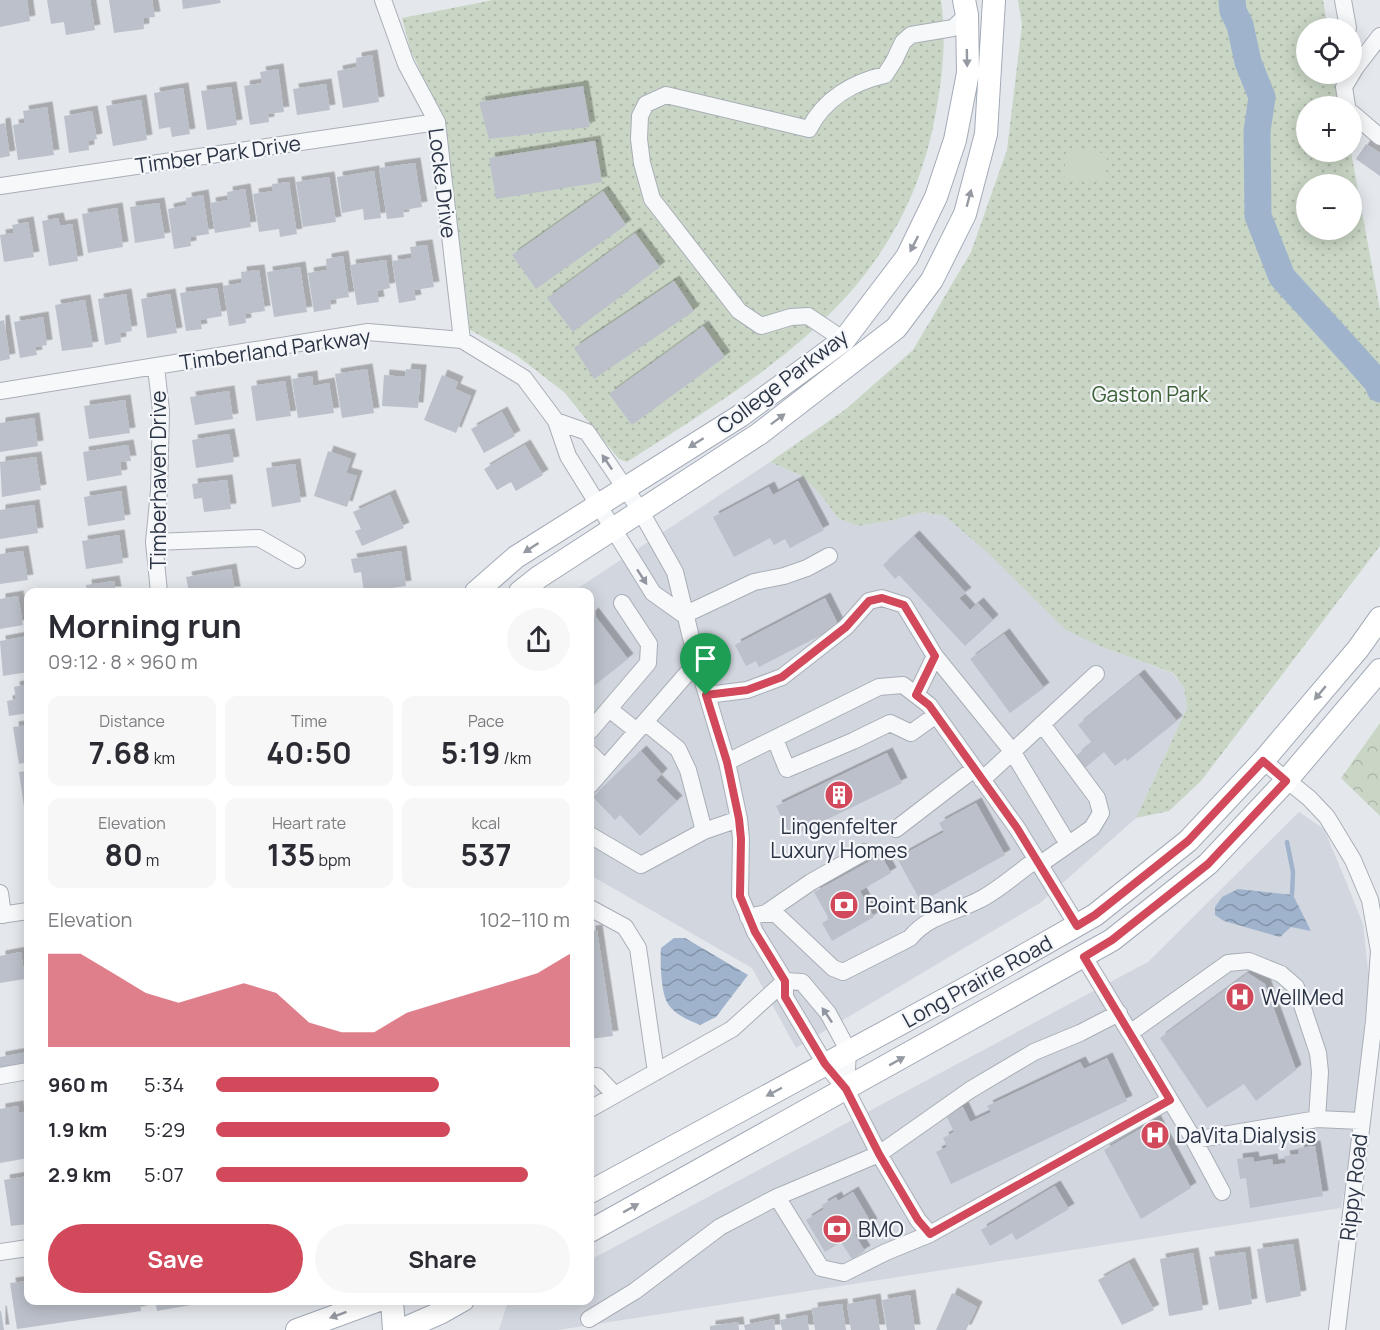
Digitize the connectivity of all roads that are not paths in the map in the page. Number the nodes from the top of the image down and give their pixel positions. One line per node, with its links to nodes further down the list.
1 (383, 0): 8 (street, Locke Drive)
2 (1343, 0): 5 (street)
3 (994, 5): 4 (main road); 14 (main road, College Parkway, one-way to 3)
4 (966, 7): 13 (main road, College Parkway, one-way to 13); 13 (street)
5 (1346, 18)
6 (1380, 36): 7 (street)
7 (1362, 60)
8 (437, 122): 11 (street, Timber Park Drive); 12 (street, Locke Drive)
9 (1362, 122): 10 (street)
10 (1380, 137)
11 (0, 186)
12 (462, 340): 15 (street, Timberland Parkway); 17 (street, Timberland Parkway)
13 (844, 340): 14 (main road); 18 (main road, College Parkway, one-way to 18)
14 (861, 356): 20 (main road, College Parkway, one-way to 14)
15 (156, 367): 16 (street, Timberland Parkway); 22 (street, Timberhaven Drive)
16 (0, 391)
17 (556, 421): 18 (street, one-way to 17); 19 (street, Timberland Parkway)
18 (624, 488): 19 (main road, College Parkway); 20 (street)
19 (597, 504): 21 (street, Timberland Parkway); 26 (main road, College Parkway, one-way to 26)
20 (640, 510): 21 (main road, College Parkway); 29 (street)
21 (612, 529): 27 (main road, College Parkway); 29 (street, Timberland Parkway, one-way to 29)
22 (154, 542): 24 (street); 25 (street, Timberhaven Drive)
23 (828, 556): 29 (street)
24 (297, 560)
25 (159, 588)
26 (481, 588)
27 (525, 588)
28 (622, 603): 37 (street)
29 (684, 615): 32 (street)
30 (1380, 618): 45 (main road, Long Prairie Road, one-way to 45)
31 (935, 656): 35 (street); 36 (street); 43 (street)
32 (697, 662): 35 (street); 41 (street)
33 (1380, 670): 50 (main road, Long Prairie Road)
34 (1096, 674): 39 (street)
35 (706, 695): 46 (street)
36 (916, 695): 38 (street); 42 (street)
37 (609, 709): 40 (street); 41 (street)
38 (936, 715): 42 (street); 48 (street)
39 (1042, 724): 43 (street); 55 (street)
40 (594, 726)
41 (641, 726): 47 (street); 53 (street)
42 (775, 739): 46 (street)
43 (1012, 752): 48 (street); 55 (street)
44 (594, 757): 47 (street)
45 (1263, 761): 50 (street, Rippy Road); 64 (main road, Long Prairie Road)
46 (727, 762): 51 (street)
47 (605, 768): 49 (street)
48 (978, 774): 52 (street); 57 (street)
49 (594, 780)
50 (1286, 781): 65 (main road, Long Prairie Road); 80 (street, Rippy Road)
51 (739, 819): 53 (street); 63 (street)
52 (896, 829)
53 (704, 831): 54 (street)
54 (594, 838)
55 (1068, 844): 57 (street)
56 (864, 852): 61 (street)
57 (1038, 862): 61 (street); 64 (street)
58 (0, 893): 62 (street)
59 (594, 910): 72 (street)
60 (24, 912): 62 (street)
61 (766, 913): 63 (street)
62 (2, 915)
63 (748, 917): 66 (street)
64 (1077, 926): 69 (main road, Long Prairie Road)
65 (1084, 957): 67 (street); 75 (main road, Long Prairie Road, one-way to 65)
66 (785, 981): 69 (street, one-way to 66); 70 (street); 72 (street)
67 (1119, 1013): 68 (street); 82 (street)
68 (1131, 1033): 77 (street); 79 (street)
69 (848, 1050): 70 (main road, Long Prairie Road); 75 (street)
70 (825, 1064): 75 (street); 83 (main road, Long Prairie Road, one-way to 83)
71 (24, 1072): 73 (street)
72 (656, 1072): 76 (street)
73 (0, 1076)
74 (594, 1076): 76 (street)
75 (846, 1089): 82 (street); 86 (main road, Long Prairie Road, one-way to 75)
76 (615, 1094): 78 (street)
77 (1170, 1100): 81 (street); 87 (street)
78 (594, 1107)
79 (1317, 1119): 80 (street); 81 (street)
80 (1361, 1121): 98 (street, Rippy Road)
81 (1194, 1140): 84 (street)
82 (879, 1154): 85 (street); 87 (street)
83 (594, 1190)
84 (1222, 1192)
85 (777, 1197): 87 (street); 94 (street)
86 (594, 1229)
87 (930, 1234)
88 (24, 1249): 89 (street)
89 (0, 1252)
90 (365, 1305): 95 (main road, one-way to 95)
91 (392, 1305): 96 (main road)
92 (452, 1305): 93 (main road)
93 (426, 1317): 97 (main road)
94 (589, 1319)
95 (297, 1330)
96 (394, 1330)
97 (401, 1330)
98 (1336, 1330)

